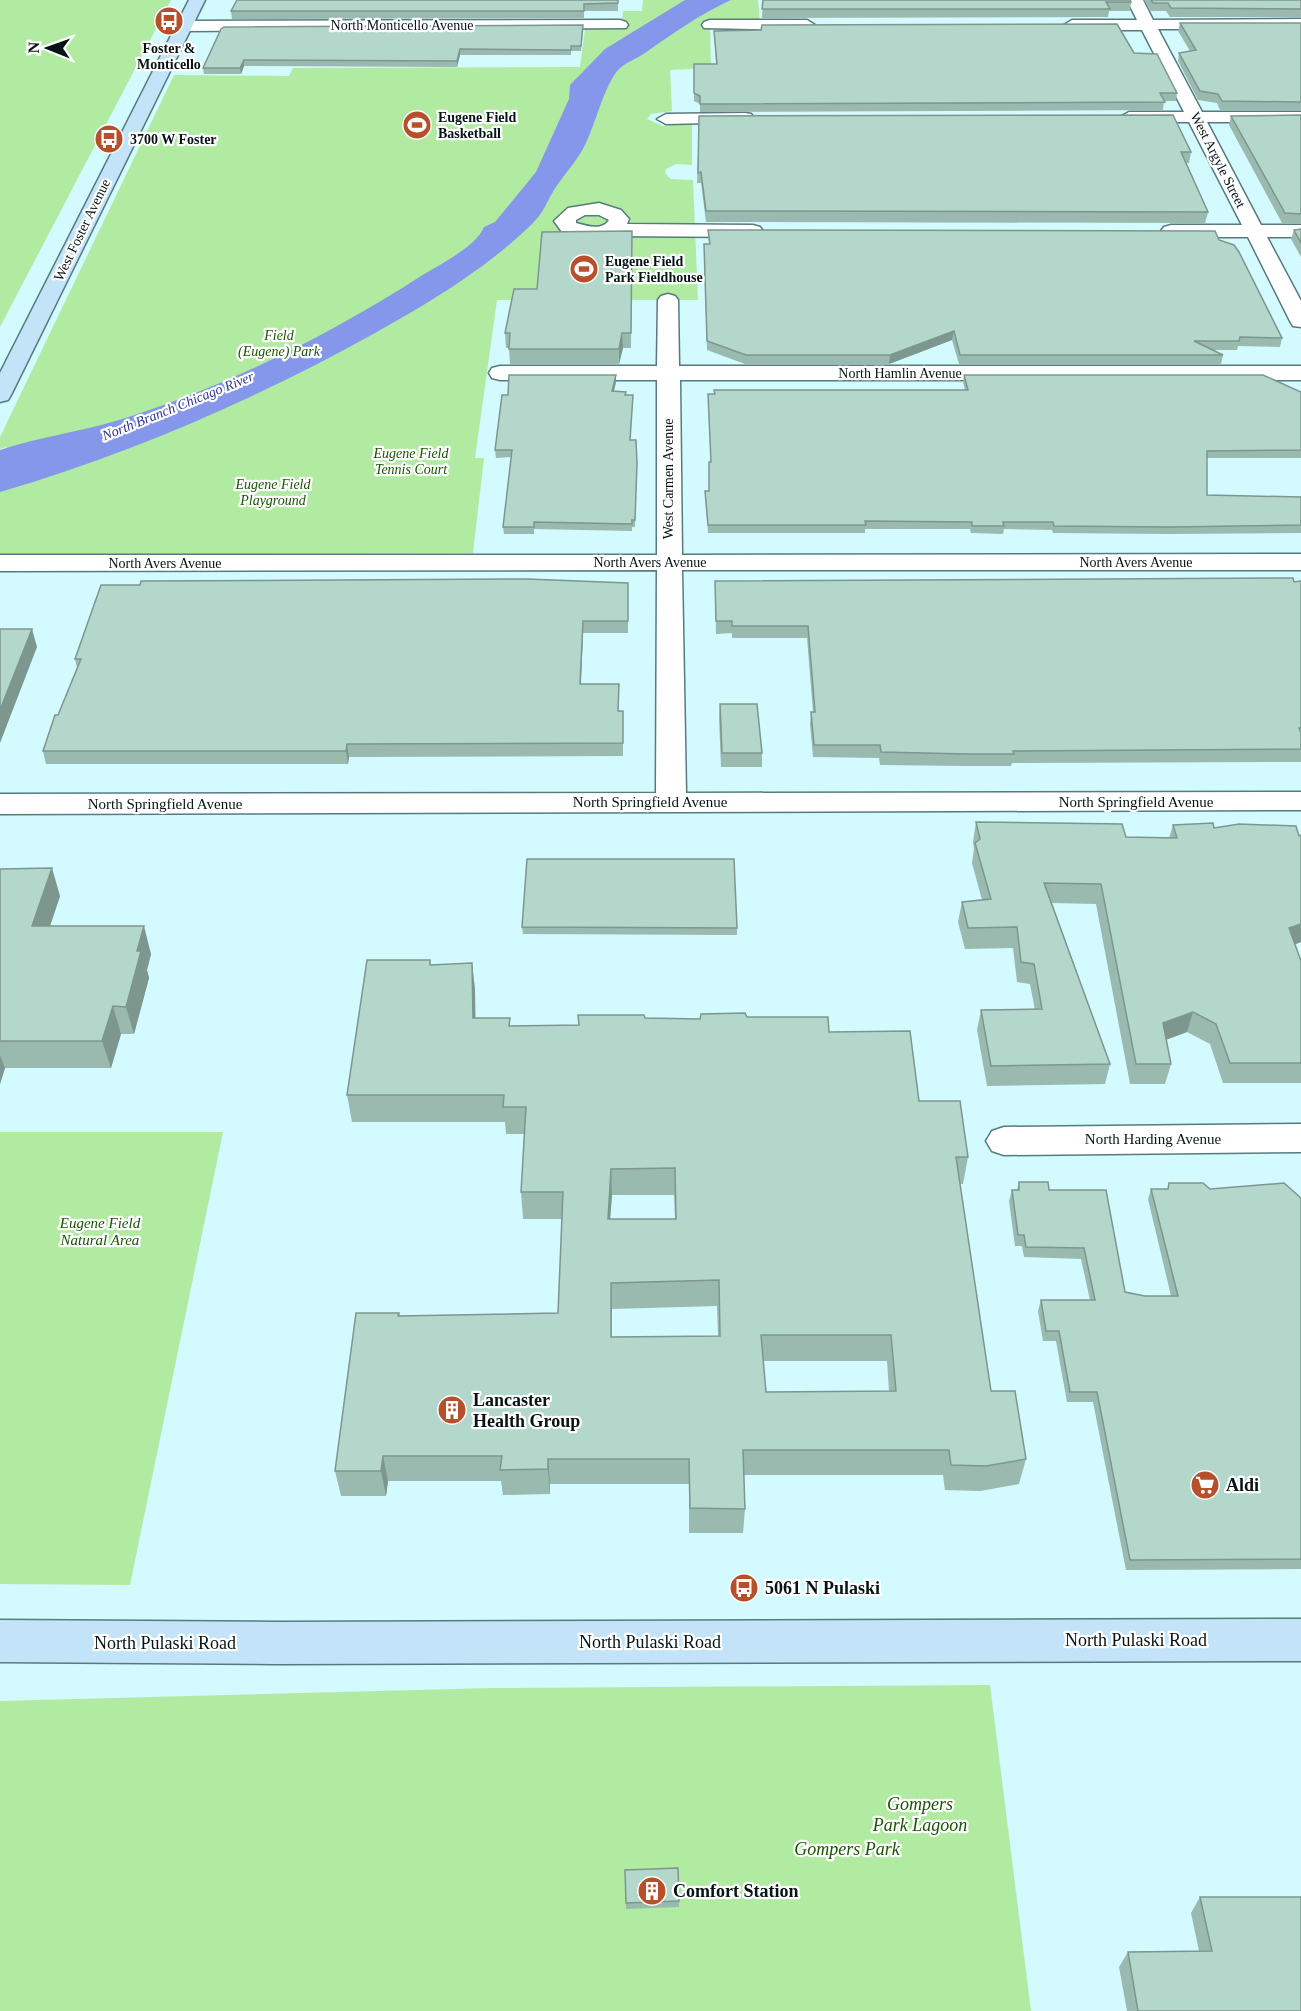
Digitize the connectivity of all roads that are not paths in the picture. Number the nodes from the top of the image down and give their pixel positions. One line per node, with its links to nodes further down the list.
1 (197, 0): 9 (main road, West Foster Avenue)
2 (1135, 0): 8 (street, West Argyle Street)
3 (1301, 24): 8 (street)
4 (620, 25): 9 (street, North Monticello Avenue)
5 (710, 25): 6 (street)
6 (829, 25)
7 (1055, 25): 8 (street)
8 (1148, 25): 11 (street, West Argyle Street)
9 (184, 26): 25 (main road, West Foster Avenue)
10 (1113, 117): 11 (street)
11 (1196, 117): 12 (street); 18 (street, West Argyle Street)
12 (1301, 117)
13 (760, 118): 14 (street)
14 (666, 119)
15 (610, 230): 16 (street)
16 (775, 231)
17 (1155, 231): 18 (street)
18 (1255, 231): 19 (street); 21 (street, West Argyle Street)
19 (1301, 231)
20 (668, 300): 24 (street, West Carmen Avenue)
21 (1301, 321)
22 (500, 373): 24 (street, North Hamlin Avenue)
23 (1301, 373): 24 (street, North Hamlin Avenue)
24 (667, 374): 26 (street, West Carmen Avenue)
25 (0, 395)
26 (669, 562): 27 (street, North Avers Avenue); 28 (street, North Avers Avenue); 30 (street, West Carmen Avenue)
27 (1301, 562)
28 (0, 563)
29 (1301, 801): 30 (street, North Springfield Avenue)
30 (671, 802): 31 (street, North Springfield Avenue)
31 (0, 804)
32 (1301, 1138): 33 (street, North Harding Avenue)
33 (1004, 1141)
34 (1301, 1640): 35 (main road, North Pulaski Road)
35 (0, 1641)

